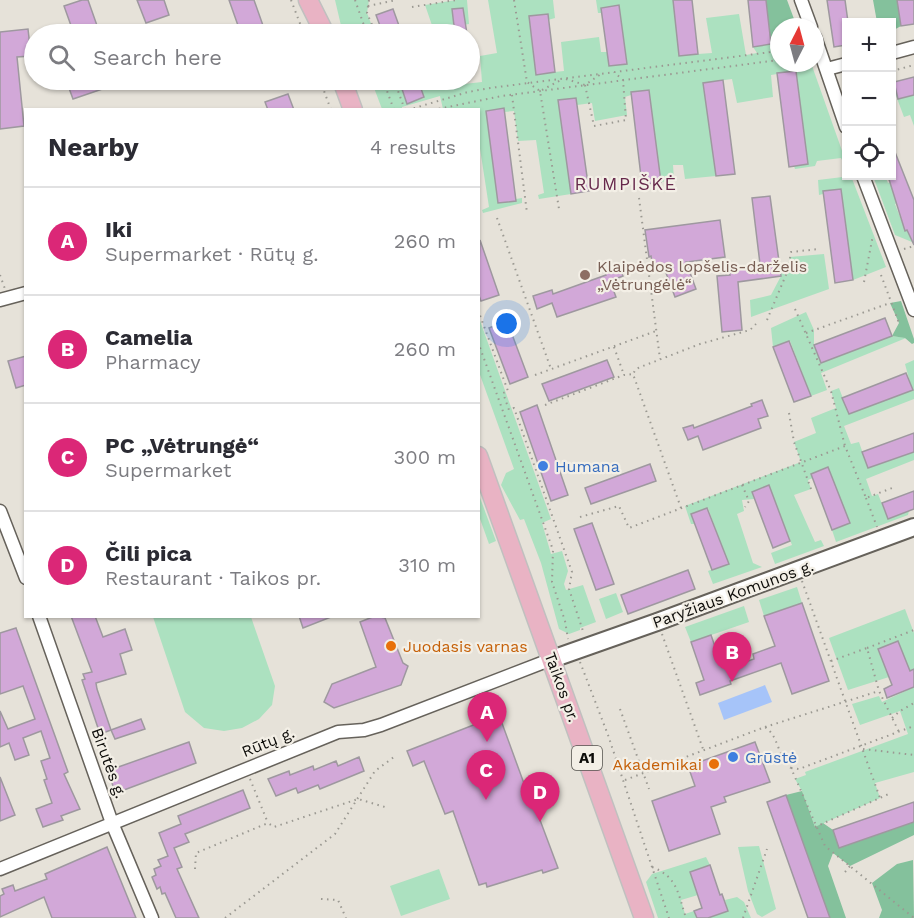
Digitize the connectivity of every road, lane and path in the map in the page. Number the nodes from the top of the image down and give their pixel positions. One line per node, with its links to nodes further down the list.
1 (291, 0): 13 (path)
2 (308, 0): 14 (main road)
3 (318, 0): 15 (main road)
4 (355, 0): 16 (path)
5 (369, 0): 10 (path)
6 (396, 0): 10 (path)
7 (456, 0): 11 (path)
8 (514, 0): 31 (path)
9 (801, 0): 12 (street)
10 (368, 6): 17 (path)
11 (412, 7)
12 (808, 18)
13 (300, 24)
14 (321, 24)
15 (323, 24)
16 (363, 24)
17 (372, 24)
18 (914, 47): 20 (street)
19 (770, 52): 27 (path)
20 (896, 52)
21 (770, 61): 30 (path)
22 (824, 61): 25 (street)
23 (842, 65): 25 (street)
24 (914, 65): 26 (path)
25 (827, 69): 47 (street)
26 (896, 70)
27 (613, 71): 28 (path); 30 (path)
28 (601, 73): 29 (path); 32 (path)
29 (564, 78): 31 (path); 32 (path); 39 (path)
30 (623, 80): 32 (path); 32 (path)
31 (527, 82): 38 (path); 39 (path)
32 (585, 85): 39 (path)
33 (324, 90): 41 (path)
34 (346, 90): 42 (main road)
35 (387, 90): 43 (path)
36 (398, 90): 44 (path)
37 (480, 90): 45 (path)
38 (480, 90)
39 (540, 91): 40 (path); 50 (path)
40 (512, 95): 46 (path); 51 (path)
41 (330, 108)
42 (352, 108)
43 (393, 108)
44 (405, 108)
45 (413, 108)
46 (444, 108)
47 (846, 126)
48 (865, 180): 52 (street)
49 (639, 198): 66 (path)
50 (559, 209)
51 (527, 213)
52 (878, 214): 56 (path); 61 (street)
53 (497, 218): 71 (path)
54 (819, 249): 63 (path)
55 (881, 275): 59 (path)
56 (864, 282)
57 (24, 294): 58 (street)
58 (0, 300)
59 (890, 303): 64 (path); 67 (path)
60 (795, 309): 67 (path)
61 (914, 310)
62 (480, 315): 95 (path)
63 (767, 320)
64 (899, 323)
65 (756, 324): 70 (path)
66 (656, 331): 69 (path); 70 (path)
67 (806, 333): 77 (path)
68 (480, 347): 95 (path)
69 (614, 347): 71 (path); 74 (path)
70 (660, 359): 72 (path)
71 (551, 369): 73 (path)
72 (633, 374): 74 (path); 85 (path)
73 (535, 375)
74 (624, 375): 75 (path)
75 (545, 405)
76 (789, 413): 79 (path)
77 (845, 446): 79 (path); 83 (path)
78 (480, 461): 97 (main road, Taikos pr. / A1)
79 (801, 461): 80 (path); 82 (path)
80 (742, 484): 84 (path); 85 (path)
81 (892, 488): 83 (path)
82 (812, 489)
83 (866, 498): 89 (path)
84 (745, 507)
85 (681, 508): 87 (path)
86 (0, 511): 91 (street)
87 (580, 518)
88 (914, 527): 89 (street, Paryžiaus Komunos g.)
89 (881, 539): 90 (street, Paryžiaus Komunos g.)
90 (798, 570): 93 (street, Paryžiaus Komunos g.); 98 (path)
91 (24, 573)
92 (40, 618): 120 (street, Birutės g.)
93 (657, 622): 95 (street, Paryžiaus Komunos g.); 108 (path)
94 (914, 630): 96 (path)
95 (574, 646): 97 (street, Paryžiaus Komunos g.); 114 (path)
96 (867, 648): 98 (path); 99 (path)
97 (552, 659): 112 (street, Rūtų g.); 133 (main road, Taikos pr. / A1)
98 (831, 661): 100 (path)
99 (879, 691): 100 (path); 103 (path)
100 (846, 702): 105 (path); 107 (path)
101 (914, 703): 103 (path)
102 (620, 709): 113 (path)
103 (892, 718): 106 (path)
104 (914, 726): 106 (path)
105 (765, 728): 108 (path); 111 (path)
106 (898, 732): 107 (path)
107 (863, 747): 109 (path); 111 (path); 117 (path)
108 (704, 750): 113 (path)
109 (914, 755)
110 (394, 757): 118 (path)
111 (791, 768): 122 (path)
112 (246, 769): 120 (street, Rūtų g.); 121 (path)
113 (643, 773): 114 (path); 115 (path)
114 (624, 780): 125 (path)
115 (649, 789)
116 (891, 793): 117 (path)
117 (880, 798): 122 (path)
118 (358, 799): 119 (path); 121 (path); 131 (path)
119 (385, 807)
120 (112, 823): 127 (street, Rūtų g.); 130 (street, Birutės g.)
121 (268, 823): 126 (path)
122 (815, 827): 124 (path)
123 (767, 849): 136 (path)
124 (850, 866): 128 (path); 137 (path)
125 (652, 867): 134 (path); 135 (path)
126 (195, 869)
127 (0, 870)
128 (845, 872)
129 (321, 899): 132 (path)
130 (152, 918)
131 (225, 918)
132 (345, 918)
133 (644, 918)
134 (669, 918)
135 (686, 918)
136 (744, 918)
137 (914, 918)

